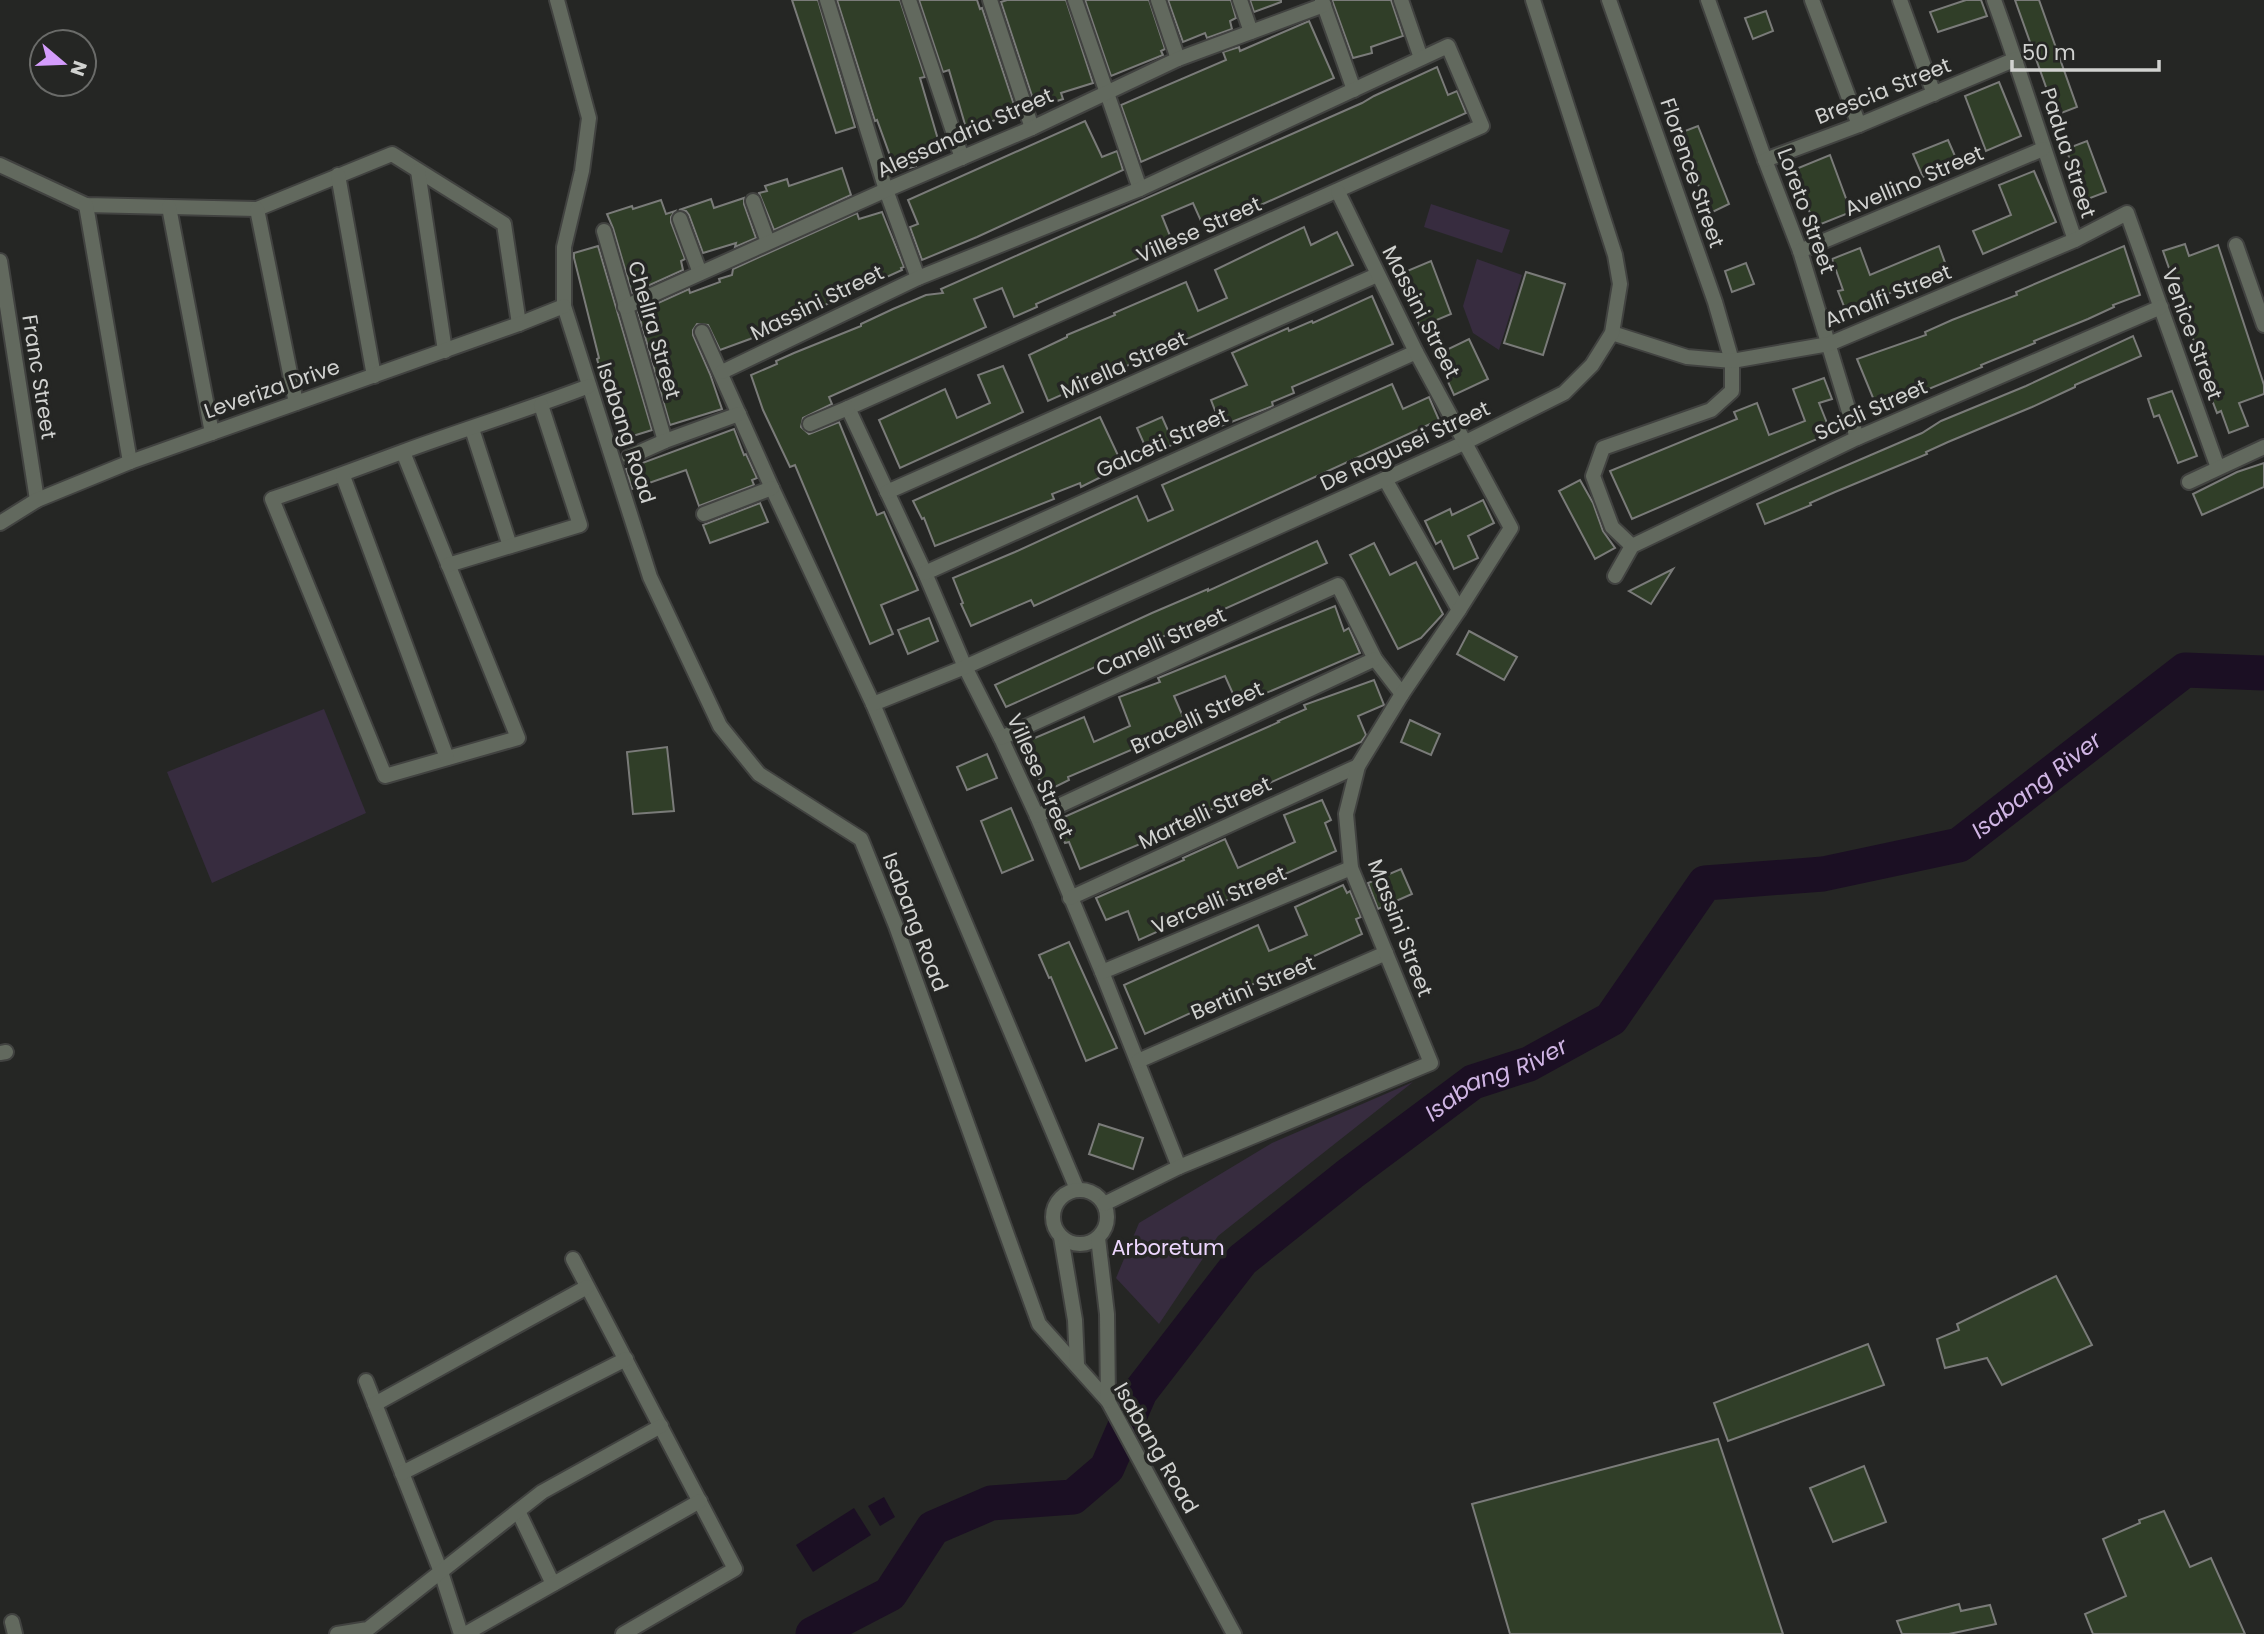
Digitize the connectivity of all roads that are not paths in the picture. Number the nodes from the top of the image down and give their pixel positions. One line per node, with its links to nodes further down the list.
1 (557, 0): 49 (street, Isabang Road)
2 (827, 0): 32 (street)
3 (909, 0): 26 (street)
4 (990, 0): 24 (street)
5 (1075, 0): 21 (street)
6 (1158, 0): 18 (street)
7 (1240, 0): 16 (street)
8 (1401, 0): 17 (street)
9 (1533, 0): 55 (street, De Ragusei Street)
10 (1609, 0): 59 (street, Florence Street)
11 (1708, 0): 27 (street, Loreto Street)
12 (1812, 0): 23 (street)
13 (1900, 0): 22 (street)
14 (1994, 0): 19 (street, Padua Street)
15 (1323, 2): 16 (street, Alessandria Street); 20 (street)
16 (1251, 32): 18 (street, Alessandria Street)
17 (1420, 58): 20 (street, Massini Street); 33 (street, Massini Street)
18 (1178, 59): 21 (street, Alessandria Street)
19 (2016, 59): 22 (street, Brescia Street); 25 (street, Padua Street)
20 (1354, 90): 31 (street, Massini Street)
21 (1105, 93): 24 (street, Alessandria Street); 31 (street)
22 (1934, 94): 23 (street, Brescia Street)
23 (1859, 125): 27 (street, Brescia Street)
24 (1032, 128): 26 (street, Alessandria Street)
25 (2043, 149): 41 (street, Padua Street); 44 (street, Avellino Street)
26 (962, 158): 32 (street, Alessandria Street)
27 (1765, 160): 44 (street, Loreto Street)
28 (0, 165): 35 (street)
29 (418, 171): 30 (street); 52 (street); 57 (street)
30 (338, 176): 37 (street); 61 (street)
31 (1140, 189): 48 (street, Massini Street)
32 (886, 190): 42 (street, Alessandria Street); 48 (street)
33 (1338, 192): 47 (street, Massini Street); 65 (street, Villese Street)
34 (753, 201): 42 (street)
35 (86, 205): 36 (street); 76 (street)
36 (169, 207): 37 (street); 69 (street)
37 (257, 209): 63 (street)
38 (2127, 213): 41 (street, Amalfi Street); 51 (street, Venice Street)
39 (680, 219): 46 (street)
40 (604, 231): 50 (street, Chellra Street)
41 (2075, 240): 56 (street, Amalfi Street)
42 (768, 242): 46 (street, Alessandria Street)
43 (2236, 245): 53 (street)
44 (1800, 251): 56 (street, Loreto Street)
45 (0, 261): 83 (street, Franc Street)
46 (699, 273): 50 (street, Alessandria Street)
47 (1377, 275): 58 (street, Massini Street); 82 (street, Mirella Street)
48 (918, 278): 60 (street, Massini Street)
49 (564, 306): 52 (street, Leveriza Drive); 62 (street, Isabang Road)
50 (625, 307): 71 (street, Chellra Street)
51 (2161, 307): 70 (street, Scicli Street); 77 (street, Venice Street)
52 (519, 324): 57 (street, Leveriza Drive)
53 (2264, 325)
54 (702, 332): 60 (street)
55 (1612, 332): 59 (street, Amalfi Street); 72 (street, De Ragusei Street)
56 (1829, 344): 59 (street, Amalfi Street); 70 (street, Loreto Street)
57 (444, 351): 61 (street, Leveriza Drive)
58 (1416, 352): 72 (street, Massini Street); 89 (street, Galceti Street)
59 (1732, 361): 87 (street)
60 (722, 372): 66 (street)
61 (374, 376): 63 (street, Leveriza Drive)
62 (589, 386): 64 (street); 113 (street, Isabang Road)
63 (296, 403): 69 (street, Leveriza Drive)
64 (541, 405): 68 (street); 86 (street)
65 (848, 408): 67 (street, Villese Street); 82 (street, Villese Street)
66 (739, 414): 71 (street); 81 (street)
67 (810, 424)
68 (472, 429): 74 (street); 86 (street)
69 (212, 433): 76 (street, Leveriza Drive)
70 (1857, 438): 87 (street, Scicli Street)
71 (665, 441): 75 (street)
72 (1464, 443): 79 (street, De Ragusei Street); 91 (street, Massini Street)
73 (2264, 447): 77 (street)
74 (403, 452): 78 (street); 88 (street)
75 (629, 457)
76 (130, 462): 83 (street, Leveriza Drive)
77 (2218, 468): 80 (street)
78 (343, 475): 97 (street); 97 (street)
79 (1385, 479): 91 (street); 93 (street, De Ragusei Street)
80 (2189, 482)
81 (772, 488): 84 (street); 95 (street)
82 (887, 492): 89 (street, Villese Street)
83 (37, 500): 85 (street, Leveriza Drive)
84 (704, 514)
85 (0, 523)
86 (510, 547): 88 (street)
87 (1632, 547): 90 (street)
88 (448, 565): 97 (street)
89 (925, 573): 93 (street, Villese Street)
90 (1615, 576)
91 (1459, 610): 94 (street, Massini Street)
92 (1376, 659): 94 (street); 96 (street, Canelli Street); 99 (street, Bracelli Street)
93 (965, 667): 95 (street, De Ragusei Street); 96 (street, Villese Street)
94 (1402, 694): 98 (street, Massini Street)
95 (873, 704): 106 (street)
96 (1001, 738): 99 (street, Villese Street)
97 (447, 758)
98 (1358, 766): 100 (street, Massini Street); 101 (street, Martelli Street)
99 (1037, 816): 101 (street, Villese Street)
100 (1351, 868): 102 (street, Massini Street); 103 (street, Vercelli Street)
101 (1070, 898): 103 (street, Villese Street)
102 (1386, 953): 104 (street, Bertini Street); 105 (street, Massini Street)
103 (1102, 972): 104 (street, Villese Street)
104 (1138, 1061): 105 (street, Villese Street)
105 (1179, 1167): 107 (street, Massini Street)
106 (1077, 1189): 107 (street); 108 (street)
107 (1104, 1203): 109 (street)
108 (1061, 1237): 109 (street); 113 (street)
109 (1098, 1238): 116 (street)
110 (573, 1259): 111 (street)
111 (587, 1287): 112 (street); 115 (street)
112 (626, 1359): 117 (street); 118 (street)
113 (1077, 1364): 116 (street, Isabang Road)
114 (366, 1381): 115 (street)
115 (375, 1404): 118 (street)
116 (1110, 1405): 127 (street, Isabang Road)
117 (662, 1426): 119 (street); 120 (street)
118 (402, 1473): 121 (street)
119 (700, 1501): 122 (street); 126 (street)
120 (518, 1511): 121 (street); 122 (street)
121 (441, 1572): 123 (street); 125 (street)
122 (553, 1584): 125 (street)
123 (369, 1632): 124 (street)
124 (337, 1634)
125 (463, 1634)
126 (623, 1634)
127 (1234, 1634)

